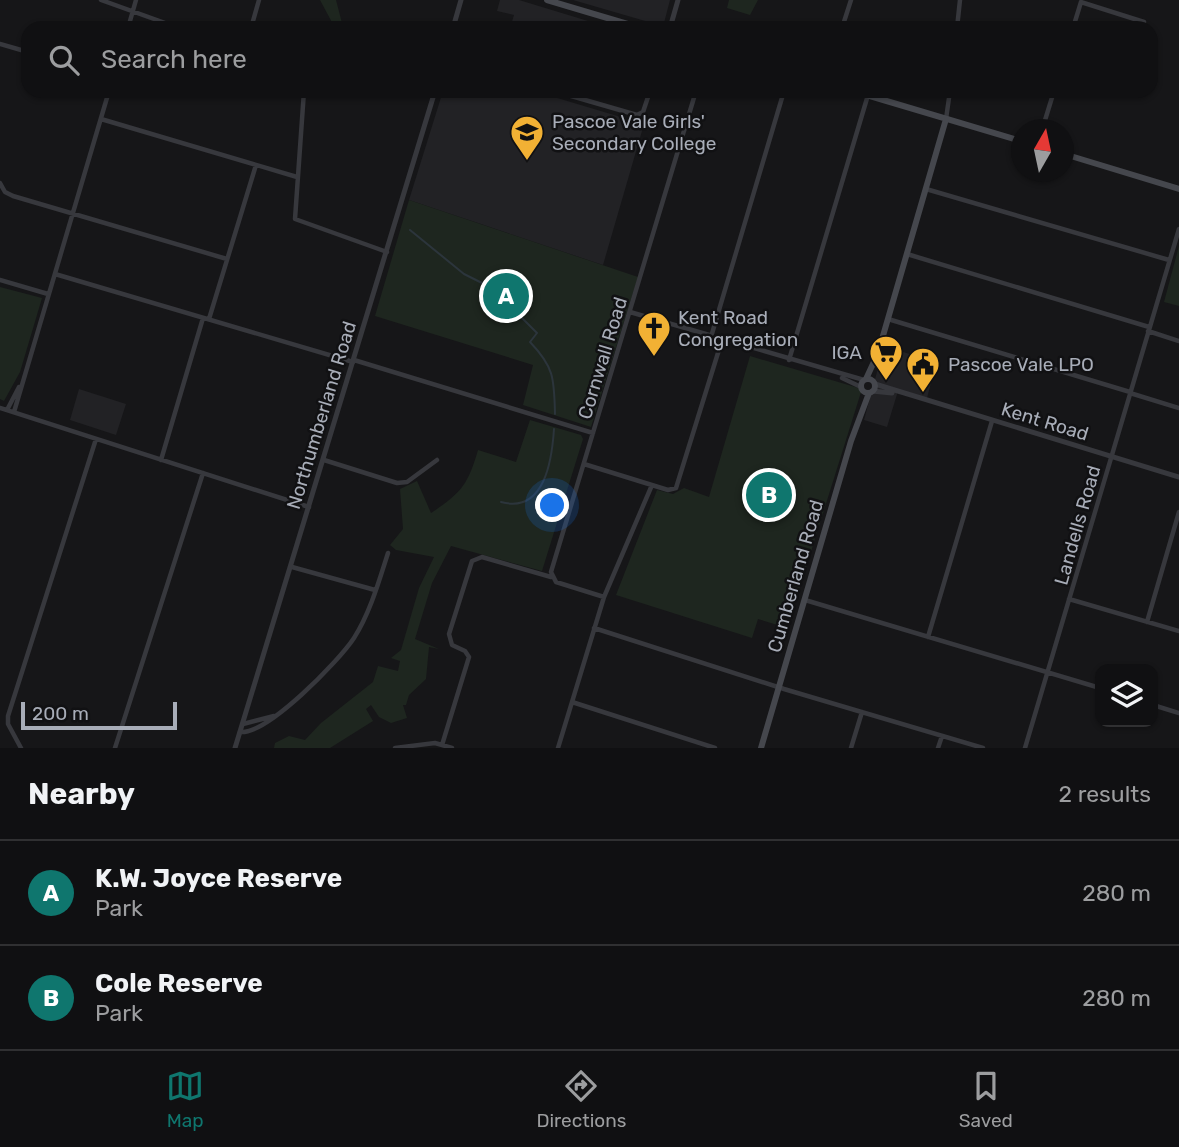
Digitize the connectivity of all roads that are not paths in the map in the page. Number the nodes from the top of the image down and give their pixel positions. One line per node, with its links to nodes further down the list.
1 (101, 0): 10 (street)
2 (136, 0): 10 (street)
3 (259, 0): 13 (street)
4 (461, 0): 14 (street)
5 (547, 0): 15 (main road)
6 (678, 0): 16 (street)
7 (851, 0): 17 (street)
8 (960, 0): 18 (street)
9 (1081, 1): 19 (street); 20 (street)
10 (133, 12): 11 (street); 12 (street)
11 (130, 21)
12 (159, 21)
13 (253, 21)
14 (455, 21)
15 (618, 21)
16 (672, 21)
17 (844, 21)
18 (958, 21)
19 (1075, 21)
20 (1141, 21)
21 (0, 44): 22 (street)
22 (21, 50)
23 (107, 98): 34 (street)
24 (303, 98): 40 (street)
25 (433, 98): 46 (street, Northumberland Road)
26 (577, 98): 27 (street)
27 (648, 98)
28 (694, 98): 53 (street, Cornwall Road)
29 (782, 98): 58 (street)
30 (866, 98): 61 (street)
31 (877, 98): 35 (main road)
32 (949, 98): 35 (street, Cumberland Road)
33 (1052, 98): 36 (street)
34 (101, 119): 39 (street); 44 (street)
35 (946, 119): 37 (main road); 43 (main road, Cumberland Road)
36 (1045, 119)
37 (1011, 138)
38 (1074, 157): 42 (main road)
39 (256, 165): 40 (street); 48 (street)
40 (297, 177): 46 (street)
41 (0, 183): 44 (street)
42 (1179, 188)
43 (926, 189): 47 (main road, Cumberland Road); 49 (street)
44 (73, 213): 48 (street); 50 (street)
45 (1179, 229): 49 (street, Landells Road)
46 (387, 252): 62 (street, Northumberland Road)
47 (907, 254): 56 (main road, Cumberland Road); 57 (street)
48 (227, 259): 55 (street)
49 (1169, 260): 57 (street, Landells Road)
50 (55, 274): 52 (street); 54 (street)
51 (0, 280): 52 (street)
52 (48, 294): 63 (street)
53 (630, 312): 58 (street, Kent Road); 71 (street, Cornwall Road)
54 (203, 317): 55 (street); 74 (street)
55 (209, 319): 62 (street)
56 (888, 319): 64 (main road, Cumberland Road); 65 (street)
57 (1148, 329): 60 (street); 65 (street, Landells Road)
58 (711, 337): 59 (street, Kent Road)
59 (722, 340): 61 (street, Kent Road); 80 (street)
60 (1179, 341)
61 (789, 360): 64 (street, Kent Road)
62 (354, 361): 71 (street); 75 (street, Northumberland Road)
63 (21, 383): 68 (street); 69 (street)
64 (868, 386): 70 (street, Kent Road); 89 (main road, Cumberland Road)
65 (1130, 393): 67 (street); 73 (street, Landells Road)
66 (0, 408): 68 (street)
67 (1179, 408)
68 (7, 410): 69 (street)
69 (14, 412): 72 (street)
70 (992, 421): 73 (street, Kent Road); 93 (street)
71 (593, 433): 77 (street, Cornwall Road)
72 (96, 439): 74 (street); 106 (street)
73 (1111, 457): 79 (street, Kent Road); 88 (street, Landells Road)
74 (161, 460): 78 (street)
75 (324, 460): 76 (street); 81 (street, Northumberland Road)
76 (437, 460)
77 (584, 464): 80 (street); 85 (street, Cornwall Road)
78 (203, 473): 81 (street); 107 (street)
79 (1179, 477)
80 (652, 485): 87 (street)
81 (310, 507): 84 (street, Northumberland Road)
82 (1179, 512): 90 (street)
83 (388, 553): 86 (street)
84 (292, 567): 86 (street); 102 (street, Northumberland Road)
85 (551, 577): 87 (street); 105 (street)
86 (375, 590): 101 (street)
87 (604, 597): 91 (street)
88 (1069, 599): 90 (street); 94 (street, Landells Road)
89 (804, 600): 93 (street); 96 (main road, Cumberland Road)
90 (1147, 622): 92 (street)
91 (594, 628): 96 (street); 97 (street)
92 (1179, 631)
93 (928, 636): 94 (street)
94 (1048, 672): 95 (street); 117 (street, Landells Road)
95 (1095, 686)
96 (779, 687): 99 (street); 113 (main road, Cumberland Road)
97 (572, 702): 111 (street); 112 (street)
98 (1158, 707): 100 (street)
99 (862, 712): 104 (street); 114 (street)
100 (1179, 713)
101 (278, 714): 102 (street); 103 (street)
102 (243, 724): 103 (street, Northumberland Road)
103 (240, 732): 108 (street, Northumberland Road)
104 (942, 736): 115 (street); 116 (street)
105 (442, 745): 109 (street); 110 (street)
106 (21, 748)
107 (115, 748)
108 (235, 748)
109 (395, 748)
110 (452, 748)
111 (558, 748)
112 (715, 748)
113 (761, 748)
114 (851, 748)
115 (939, 748)
116 (983, 748)
117 (1025, 748)

